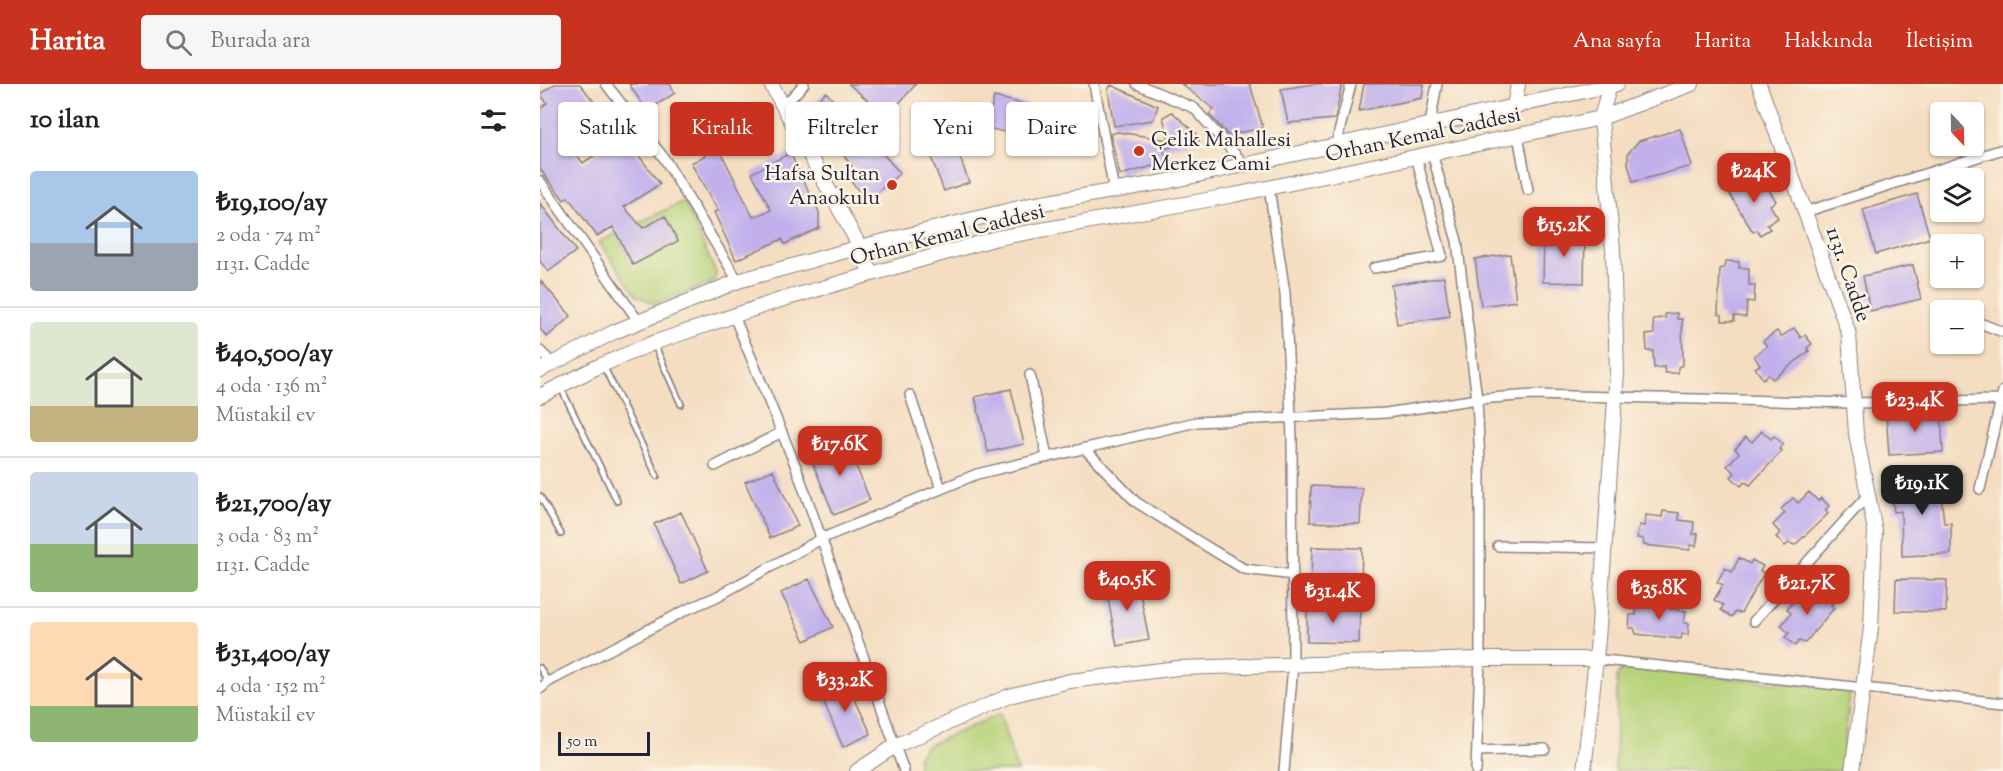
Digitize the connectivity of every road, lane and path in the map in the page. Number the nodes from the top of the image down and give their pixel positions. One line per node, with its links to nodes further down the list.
1 (606, 84): 30 (street)
2 (771, 84): 12 (street)
3 (804, 84): 12 (street)
4 (1094, 84): 25 (street)
5 (1137, 84): 21 (street)
6 (1351, 84): 17 (street)
7 (1437, 84): 15 (street)
8 (1518, 84): 13 (street)
9 (1692, 84): 14 (street, Orhan Kemal Caddesi)
10 (1759, 84): 26 (street, 1131. Cadde)
11 (1612, 85): 13 (street, Orhan Kemal Caddesi); 14 (street)
12 (783, 107): 27 (street)
13 (1514, 107): 15 (street, Orhan Kemal Caddesi)
14 (1601, 118): 16 (street, Orhan Kemal Caddesi); 45 (street)
15 (1430, 124): 17 (street, Orhan Kemal Caddesi)
16 (1518, 135): 19 (street, Orhan Kemal Caddesi); 24 (street)
17 (1336, 144): 21 (street, Orhan Kemal Caddesi)
18 (2003, 149): 26 (street)
19 (1432, 153): 20 (street, Orhan Kemal Caddesi); 46 (street)
20 (1416, 156): 23 (street, Orhan Kemal Caddesi); 28 (street)
21 (1244, 164): 25 (street, Orhan Kemal Caddesi)
22 (540, 181): 32 (street)
23 (1269, 188): 29 (street, Orhan Kemal Caddesi); 49 (street)
24 (1527, 190)
25 (1114, 191): 27 (street, Orhan Kemal Caddesi)
26 (1805, 212): 48 (street, 1131. Cadde)
27 (860, 247): 29 (street); 30 (street, Orhan Kemal Caddesi)
28 (1374, 268)
29 (871, 274): 31 (street, Orhan Kemal Caddesi)
30 (738, 281): 32 (street, Orhan Kemal Caddesi)
31 (734, 316): 35 (street, Orhan Kemal Caddesi); 50 (street)
32 (639, 322): 37 (street, Orhan Kemal Caddesi)
33 (1984, 325): 34 (street)
34 (2003, 332)
35 (653, 343): 38 (street, Orhan Kemal Caddesi); 47 (lane)
36 (540, 351): 37 (street)
37 (553, 364): 39 (street, Orhan Kemal Caddesi)
38 (603, 365): 41 (street, Orhan Kemal Caddesi); 54 (lane)
39 (540, 370)
40 (1030, 375): 52 (street)
41 (560, 386): 44 (street, Orhan Kemal Caddesi); 59 (lane)
42 (910, 395): 55 (street)
43 (2001, 395): 48 (street); 56 (street)
44 (540, 396)
45 (1615, 396): 46 (street); 48 (street); 63 (street)
46 (1477, 399): 49 (street); 66 (street)
47 (681, 404)
48 (1854, 404): 57 (street, 1131. Cadde)
49 (1291, 418): 51 (street); 64 (street)
50 (782, 432): 53 (street); 61 (street)
51 (1084, 448): 52 (street); 64 (street)
52 (1047, 457): 55 (street)
53 (715, 466)
54 (657, 476)
55 (941, 489): 61 (street)
56 (1980, 489)
57 (1868, 495): 65 (street); 71 (street, 1131. Cadde)
58 (540, 496): 60 (lane)
59 (617, 501)
60 (561, 534)
61 (823, 538): 70 (street); 74 (street)
62 (1498, 546): 63 (street)
63 (1604, 548): 67 (street)
64 (1293, 575): 68 (street)
65 (1754, 621)
66 (1480, 659): 67 (street); 68 (street); 76 (street)
67 (1594, 659): 71 (street); 81 (street)
68 (1293, 665): 74 (street); 79 (street)
69 (540, 668): 70 (lane)
70 (548, 682): 72 (street)
71 (1864, 688): 73 (street); 82 (street, 1131. Cadde)
72 (540, 690)
73 (2003, 703)
74 (895, 746): 77 (street); 78 (street)
75 (1545, 749): 76 (street)
76 (1477, 751): 80 (street)
77 (857, 771)
78 (904, 771)
79 (1284, 771)
80 (1476, 771)
81 (1584, 771)
82 (1852, 771)

